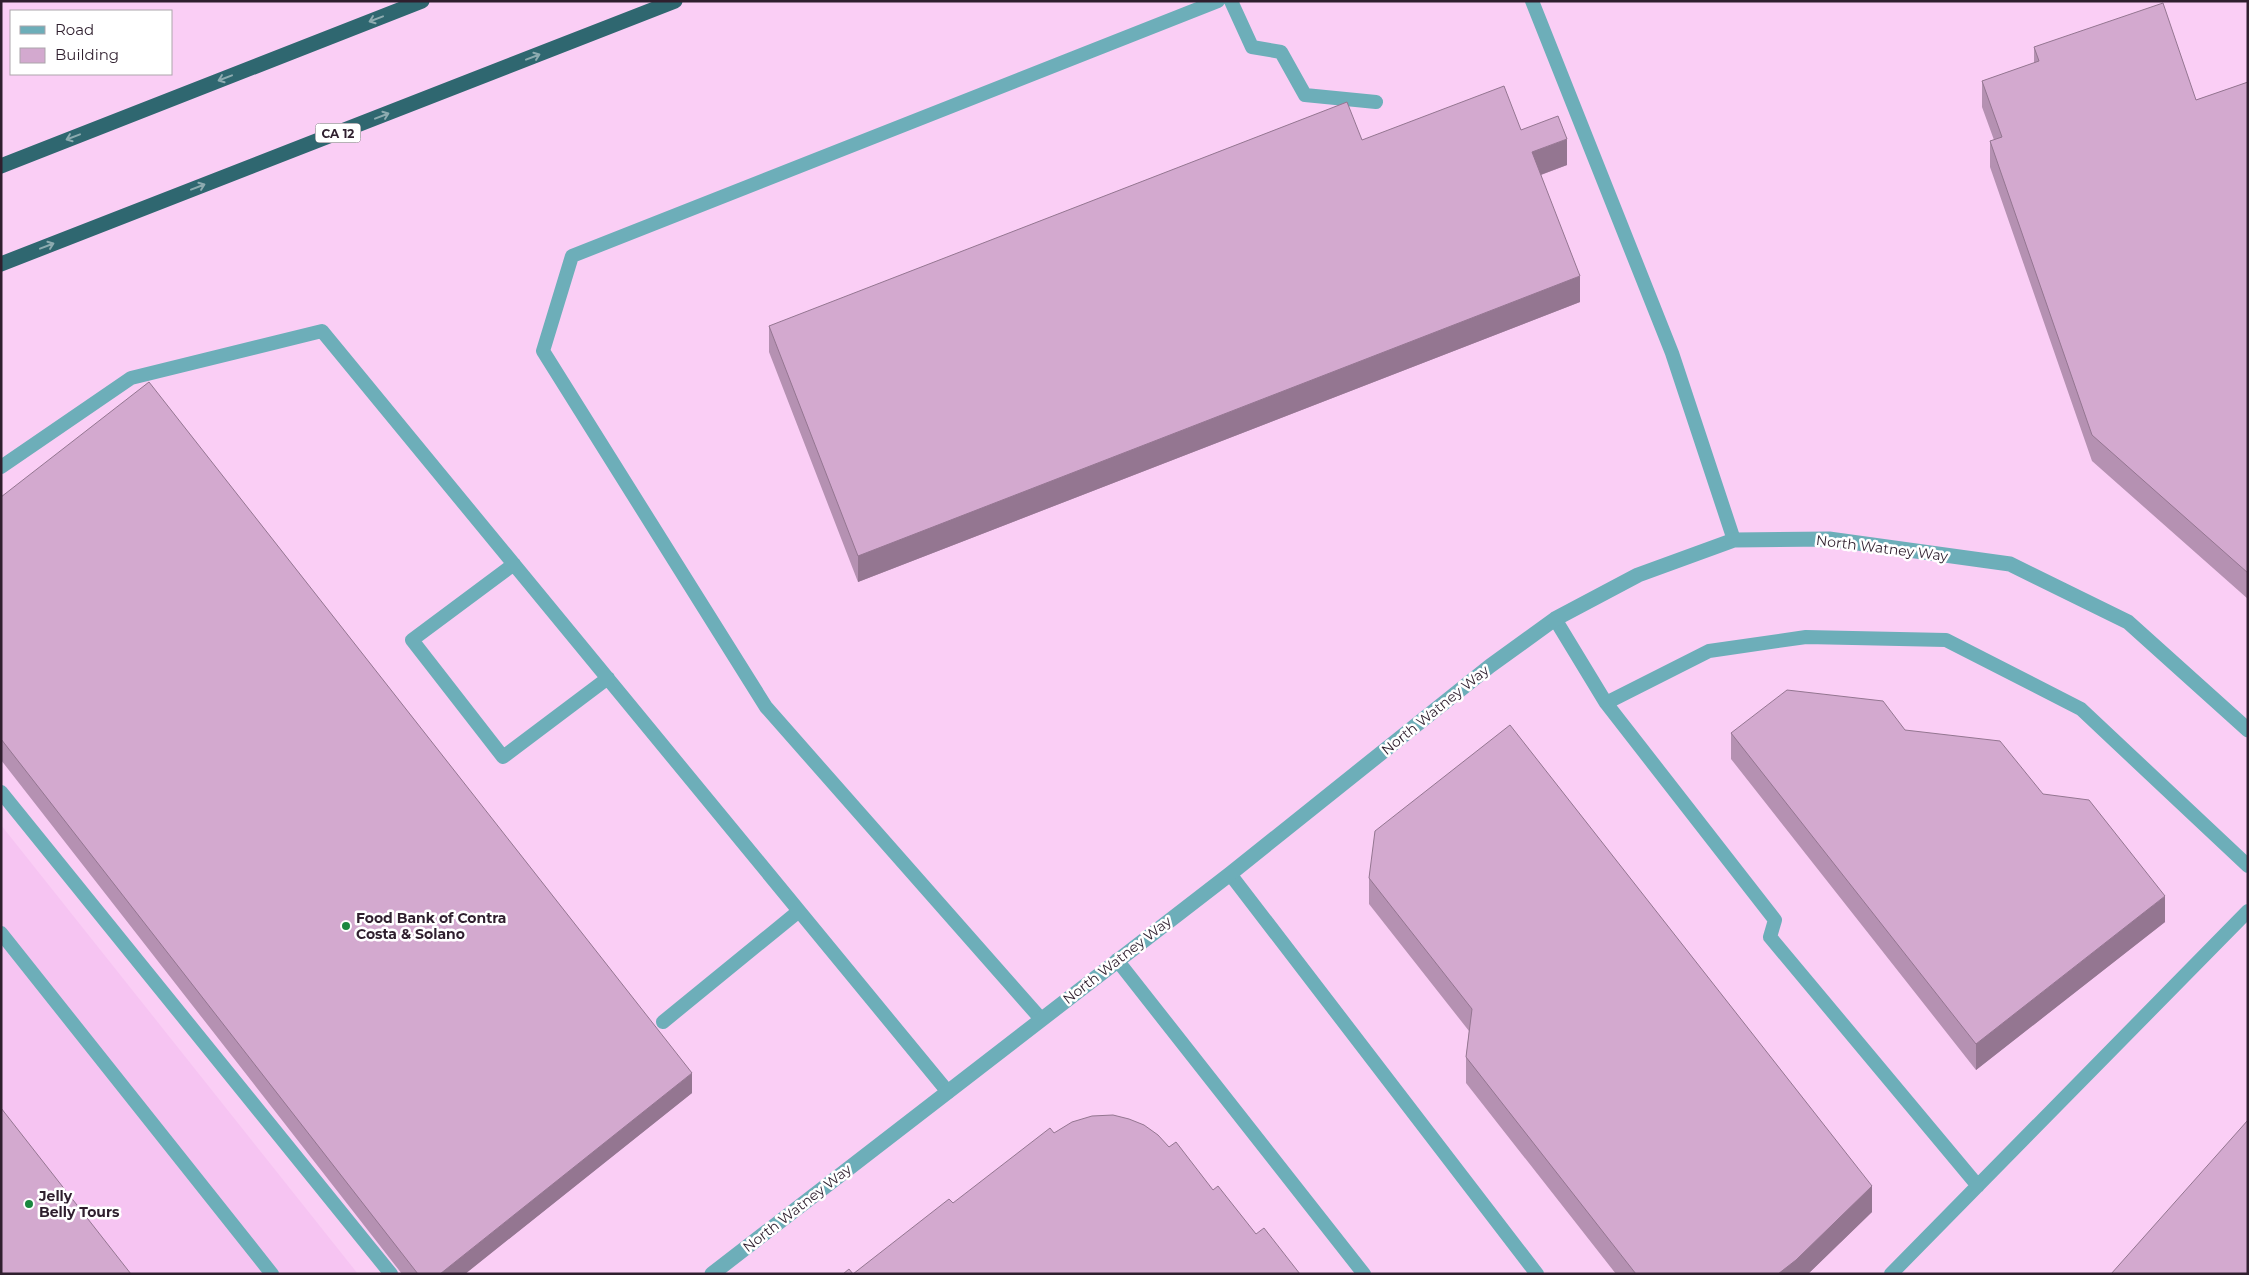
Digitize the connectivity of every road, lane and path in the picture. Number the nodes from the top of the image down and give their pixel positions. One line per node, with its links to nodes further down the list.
1 (422, 1): 7 (highway, one-way to 7)
2 (676, 1): 8 (highway, CA 12, one-way to 2)
3 (1218, 1): 23 (lane)
4 (1231, 1): 6 (lane)
5 (1532, 1): 10 (lane)
6 (1376, 102)
7 (1, 166)
8 (1, 264)
9 (1, 466): 11 (lane)
10 (1734, 540): 12 (street, North Watney Way); 15 (street, North Watney Way)
11 (514, 564): 13 (lane); 13 (lane)
12 (1555, 619): 14 (lane); 18 (street, North Watney Way)
13 (608, 678): 19 (lane)
14 (1606, 703): 17 (lane); 26 (lane)
15 (2248, 730)
16 (1, 792): 28 (lane)
17 (2248, 866)
18 (1230, 874): 22 (street, North Watney Way); 31 (lane)
19 (799, 911): 24 (lane); 25 (lane)
20 (2246, 918): 26 (lane)
21 (1, 934): 27 (lane)
22 (1117, 960): 23 (street, North Watney Way); 30 (lane)
23 (1041, 1019): 25 (street, North Watney Way)
24 (663, 1022)
25 (948, 1092): 29 (street, North Watney Way)
26 (1978, 1186): 32 (lane)
27 (272, 1274)
28 (391, 1274)
29 (712, 1274)
30 (1364, 1274)
31 (1537, 1274)
32 (1891, 1274)

